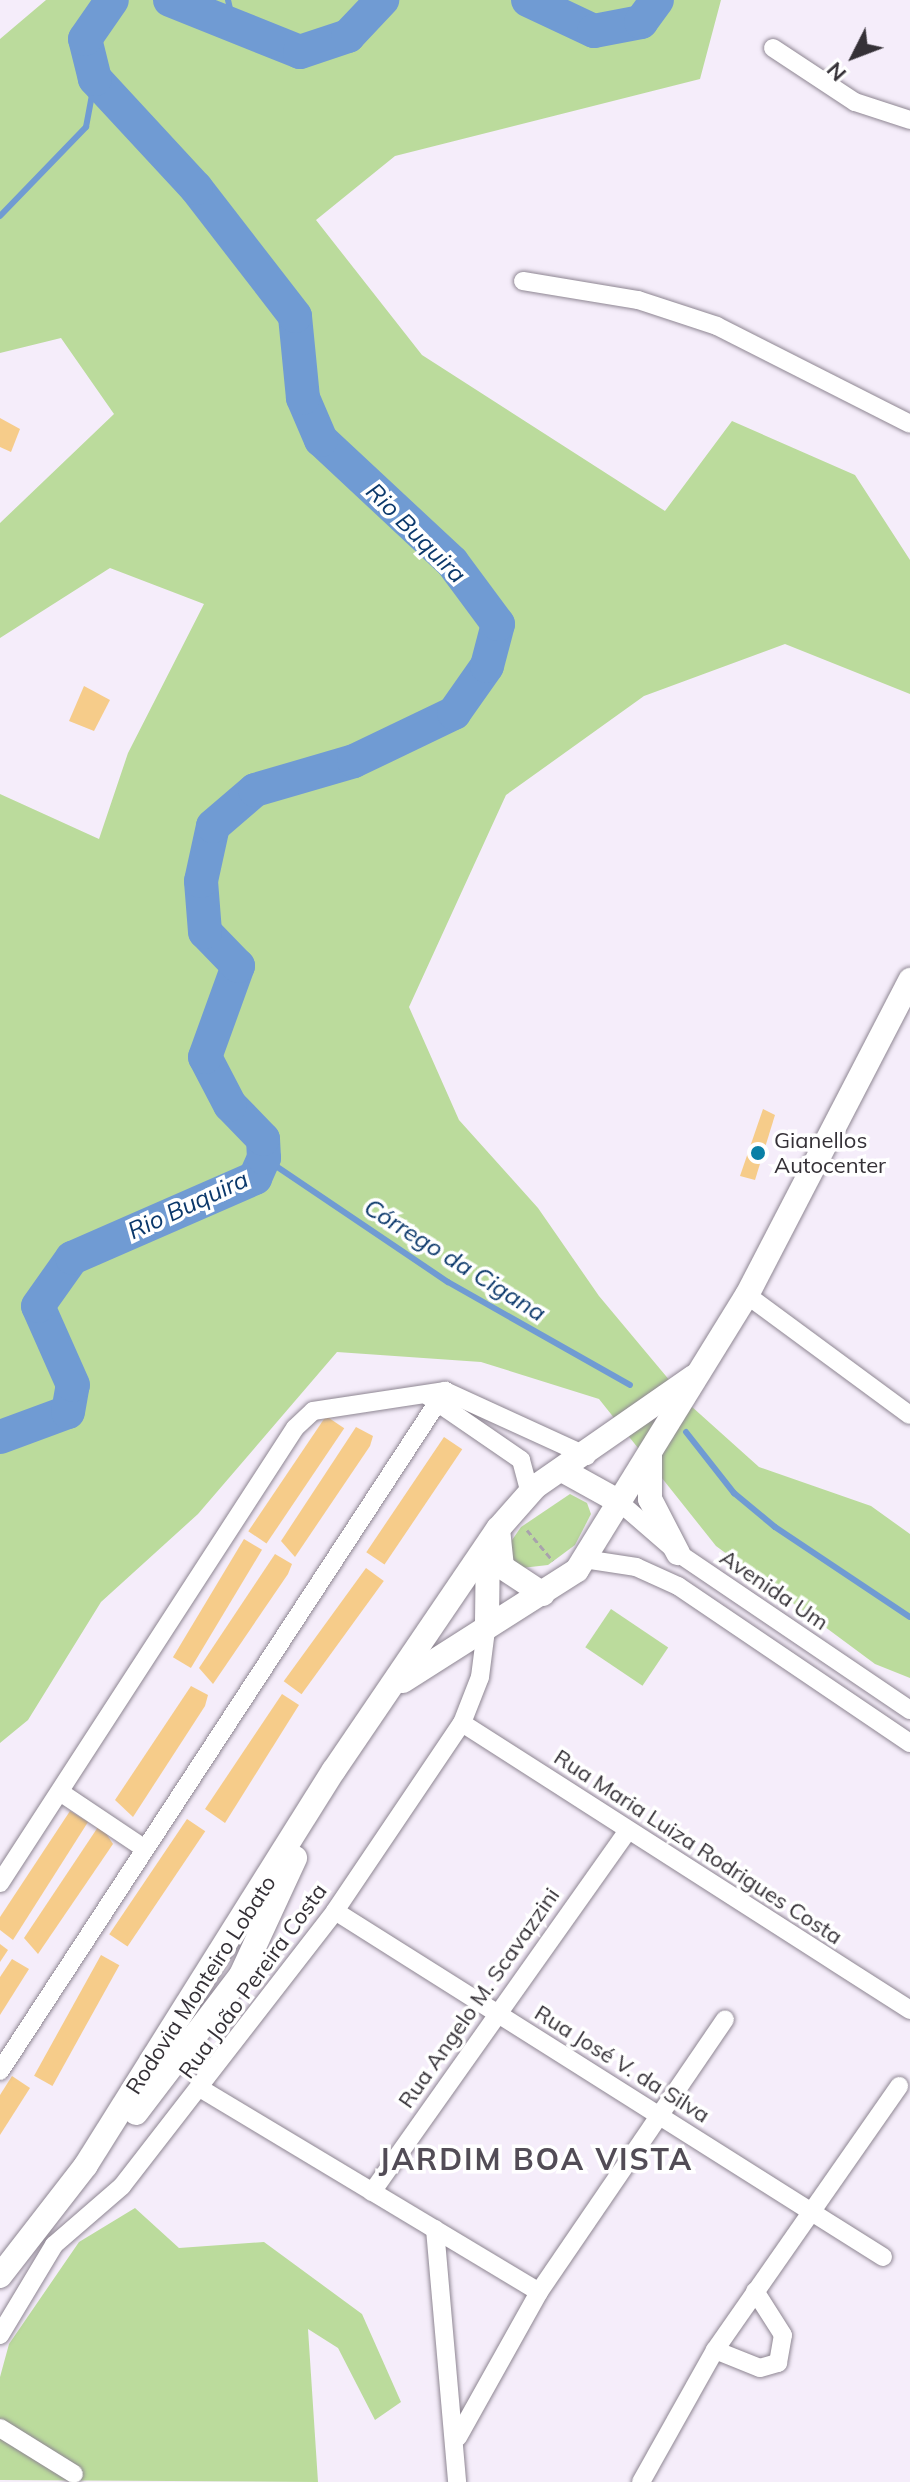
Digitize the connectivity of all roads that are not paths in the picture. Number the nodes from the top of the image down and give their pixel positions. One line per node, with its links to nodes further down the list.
1 (773, 48): 2 (street)
2 (910, 120)
3 (523, 281): 4 (street)
4 (910, 424)
5 (910, 980): 6 (main road, Rodovia Monteiro Lobato)
6 (747, 1295): 7 (main road, Rodovia Monteiro Lobato); 9 (street)
7 (693, 1377): 10 (main road, Rodovia Monteiro Lobato); 11 (main road, Rodovia Monteiro Lobato)
8 (434, 1395): 11 (street); 13 (street); 24 (street); 26 (street)
9 (910, 1415)
10 (652, 1442): 14 (main road, Rodovia Monteiro Lobato); 16 (main road)
11 (587, 1456): 12 (main road, Rodovia Monteiro Lobato)
12 (562, 1470): 13 (main road, Rodovia Monteiro Lobato); 14 (main road)
13 (530, 1493): 15 (main road, Rodovia Monteiro Lobato)
14 (618, 1501): 16 (street, Avenida Um); 17 (main road, Rodovia Monteiro Lobato)
15 (499, 1528): 18 (main road); 19 (main road); 20 (main road, Rodovia Monteiro Lobato)
16 (678, 1553): 21 (street, Avenida Um)
17 (584, 1559): 18 (main road, Rodovia Monteiro Lobato); 23 (street)
18 (543, 1594): 19 (main road, Rodovia Monteiro Lobato)
19 (487, 1622): 20 (main road, Rodovia Monteiro Lobato); 22 (street, Rua João Pereira Costa)
20 (392, 1689): 39 (main road, Rodovia Monteiro Lobato)
21 (910, 1710)
22 (462, 1723): 25 (street, Rua Maria Luiza Rodrigues Costa); 28 (street, Rua João Pereira Costa)
23 (910, 1743)
24 (60, 1792): 26 (street); 27 (street)
25 (627, 1832): 29 (street, Rua Maria Luiza Rodrigues Costa); 30 (street, Rua Angelo M. Scavazzini)
26 (145, 1849): 32 (street)
27 (0, 1883)
28 (335, 1911): 30 (street, Rua José V. da Silva); 34 (street, Rua João Pereira Costa)
29 (910, 2010)
30 (497, 2014): 35 (street, Rua José V. da Silva); 36 (street, Rua Angelo M. Scavazzini)
31 (725, 2019): 35 (street)
32 (0, 2071)
33 (899, 2086): 37 (street)
34 (203, 2090): 36 (street); 39 (street, Rua João Pereira Costa)
35 (659, 2116): 37 (street, Rua José V. da Silva); 43 (street)
36 (372, 2192): 38 (street)
37 (810, 2212): 40 (street, Rua José V. da Silva); 42 (street)
38 (435, 2229): 43 (street); 47 (street)
39 (44, 2239): 41 (main road, Rodovia Monteiro Lobato); 44 (street, Rua João Pereira Costa)
40 (883, 2257)
41 (0, 2276)
42 (755, 2291): 45 (street); 45 (street)
43 (539, 2292): 47 (street)
44 (0, 2335)
45 (715, 2350): 50 (street)
46 (0, 2428): 48 (street)
47 (458, 2437): 49 (street)
48 (74, 2474)
49 (457, 2482)
50 (641, 2482)

